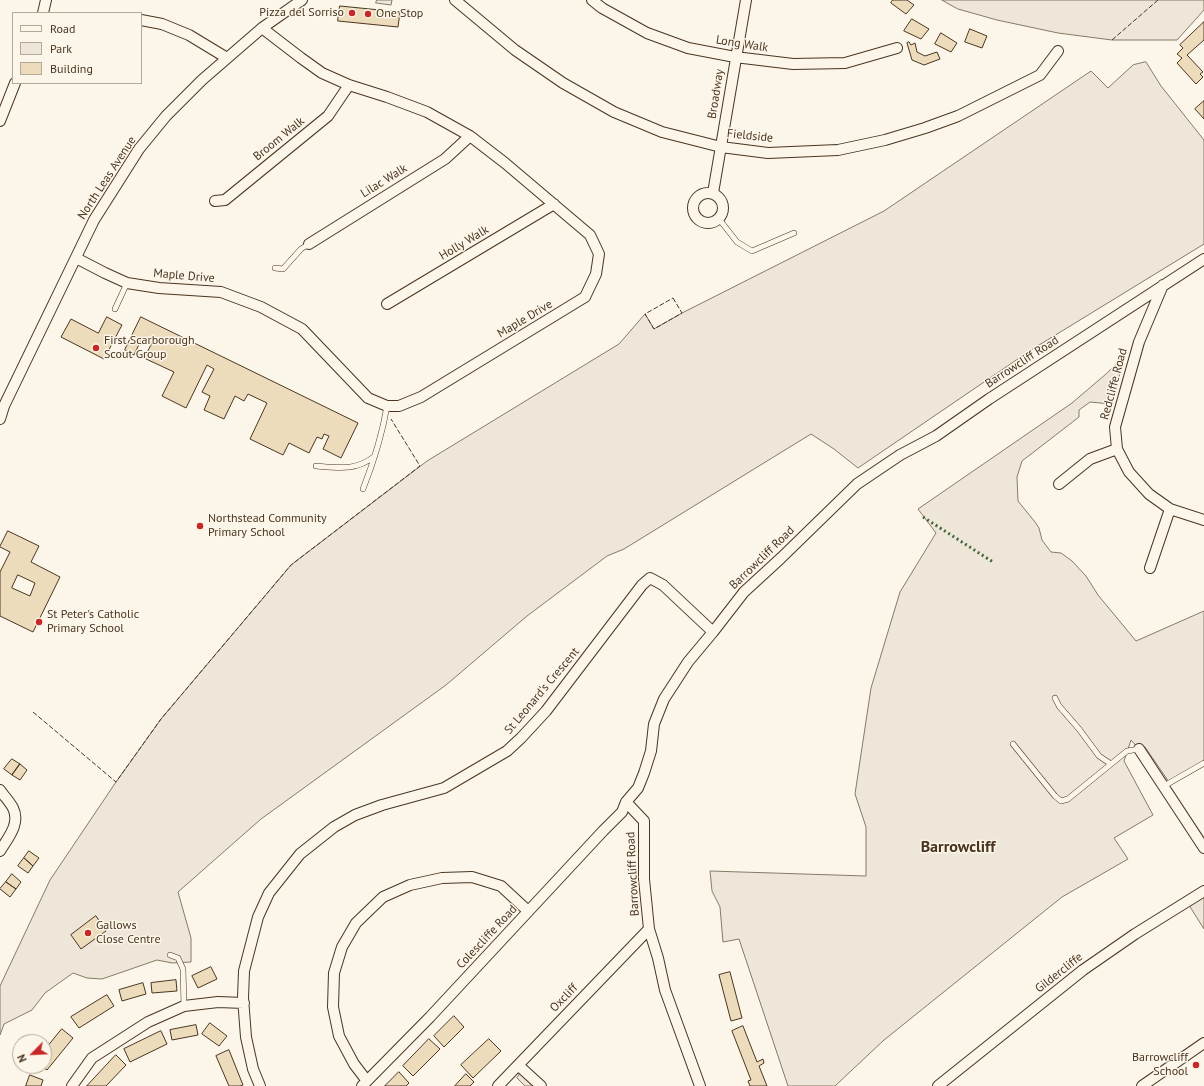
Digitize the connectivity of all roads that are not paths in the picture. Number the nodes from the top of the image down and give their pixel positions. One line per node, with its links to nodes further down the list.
1 (46, 0): 6 (street)
2 (302, 0): 8 (street, North Leas Avenue)
3 (454, 0): 17 (street, Fieldside)
4 (592, 0): 11 (street, Long Walk)
5 (746, 0): 11 (street, Broadway)
6 (43, 12)
7 (142, 20): 12 (street)
8 (262, 28): 12 (street, North Leas Avenue); 14 (street, Maple Drive)
9 (897, 48): 11 (street, Long Walk)
10 (1058, 51): 17 (street, Fieldside)
11 (736, 57): 17 (street, Broadway)
12 (227, 58): 24 (street, North Leas Avenue)
13 (15, 84): 15 (street)
14 (349, 85): 16 (street, Maple Drive); 19 (street, Broom Walk)
15 (0, 121)
16 (470, 136): 20 (street, Maple Drive); 23 (street, Lilac Walk)
17 (721, 147): 18 (street, Broadway)
18 (713, 193): 21 (street); 21 (street)
19 (215, 201)
20 (554, 204): 29 (street, Holly Walk); 31 (street, Maple Drive)
21 (719, 219): 22 (lane)
22 (794, 233)
23 (309, 244): 26 (lane)
24 (76, 258): 27 (street, Maple Drive); 32 (street, North Leas Avenue)
25 (1204, 259): 28 (street, Barrowcliff Road)
26 (275, 268)
27 (127, 283): 30 (lane); 31 (street, Maple Drive)
28 (1163, 285): 33 (street, Redcliffe Road); 41 (street, Barrowcliff Road)
29 (387, 304)
30 (115, 309)
31 (387, 406): 34 (lane)
32 (0, 419)
33 (1117, 449): 36 (street); 38 (street, Redcliffe Road)
34 (376, 455): 35 (lane); 37 (lane)
35 (316, 466)
36 (1059, 484)
37 (363, 489)
38 (1170, 509): 39 (street, Redcliffe Road); 40 (street)
39 (1204, 520)
40 (1150, 568)
41 (713, 632): 49 (street, Barrowcliff Road); 56 (street, St Leonard's Crescent)
42 (1055, 698): 46 (lane)
43 (1013, 744): 46 (lane)
44 (1139, 749): 46 (lane); 47 (street)
45 (1204, 763): 47 (lane)
46 (1111, 764)
47 (1164, 786): 50 (street)
48 (0, 790): 51 (street)
49 (626, 802): 53 (street, Colescliffe Road); 54 (street, Barrowcliff Road)
50 (1204, 848)
51 (0, 851)
52 (1204, 891): 66 (street, Gildercliffe)
53 (528, 911): 60 (street, Colescliffe Road); 60 (street)
54 (649, 929): 59 (street, Oxcliff); 65 (street, Barrowcliff Road)
55 (170, 955): 57 (lane)
56 (244, 1003): 57 (street); 62 (street, St Leonard's Crescent)
57 (184, 1006): 61 (street)
58 (1204, 1043): 67 (street)
59 (518, 1065): 63 (street, Oxcliff); 64 (street)
60 (365, 1083)
61 (72, 1086)
62 (260, 1086)
63 (498, 1086)
64 (541, 1086)
65 (700, 1086)
66 (938, 1086)
67 (1142, 1086)

